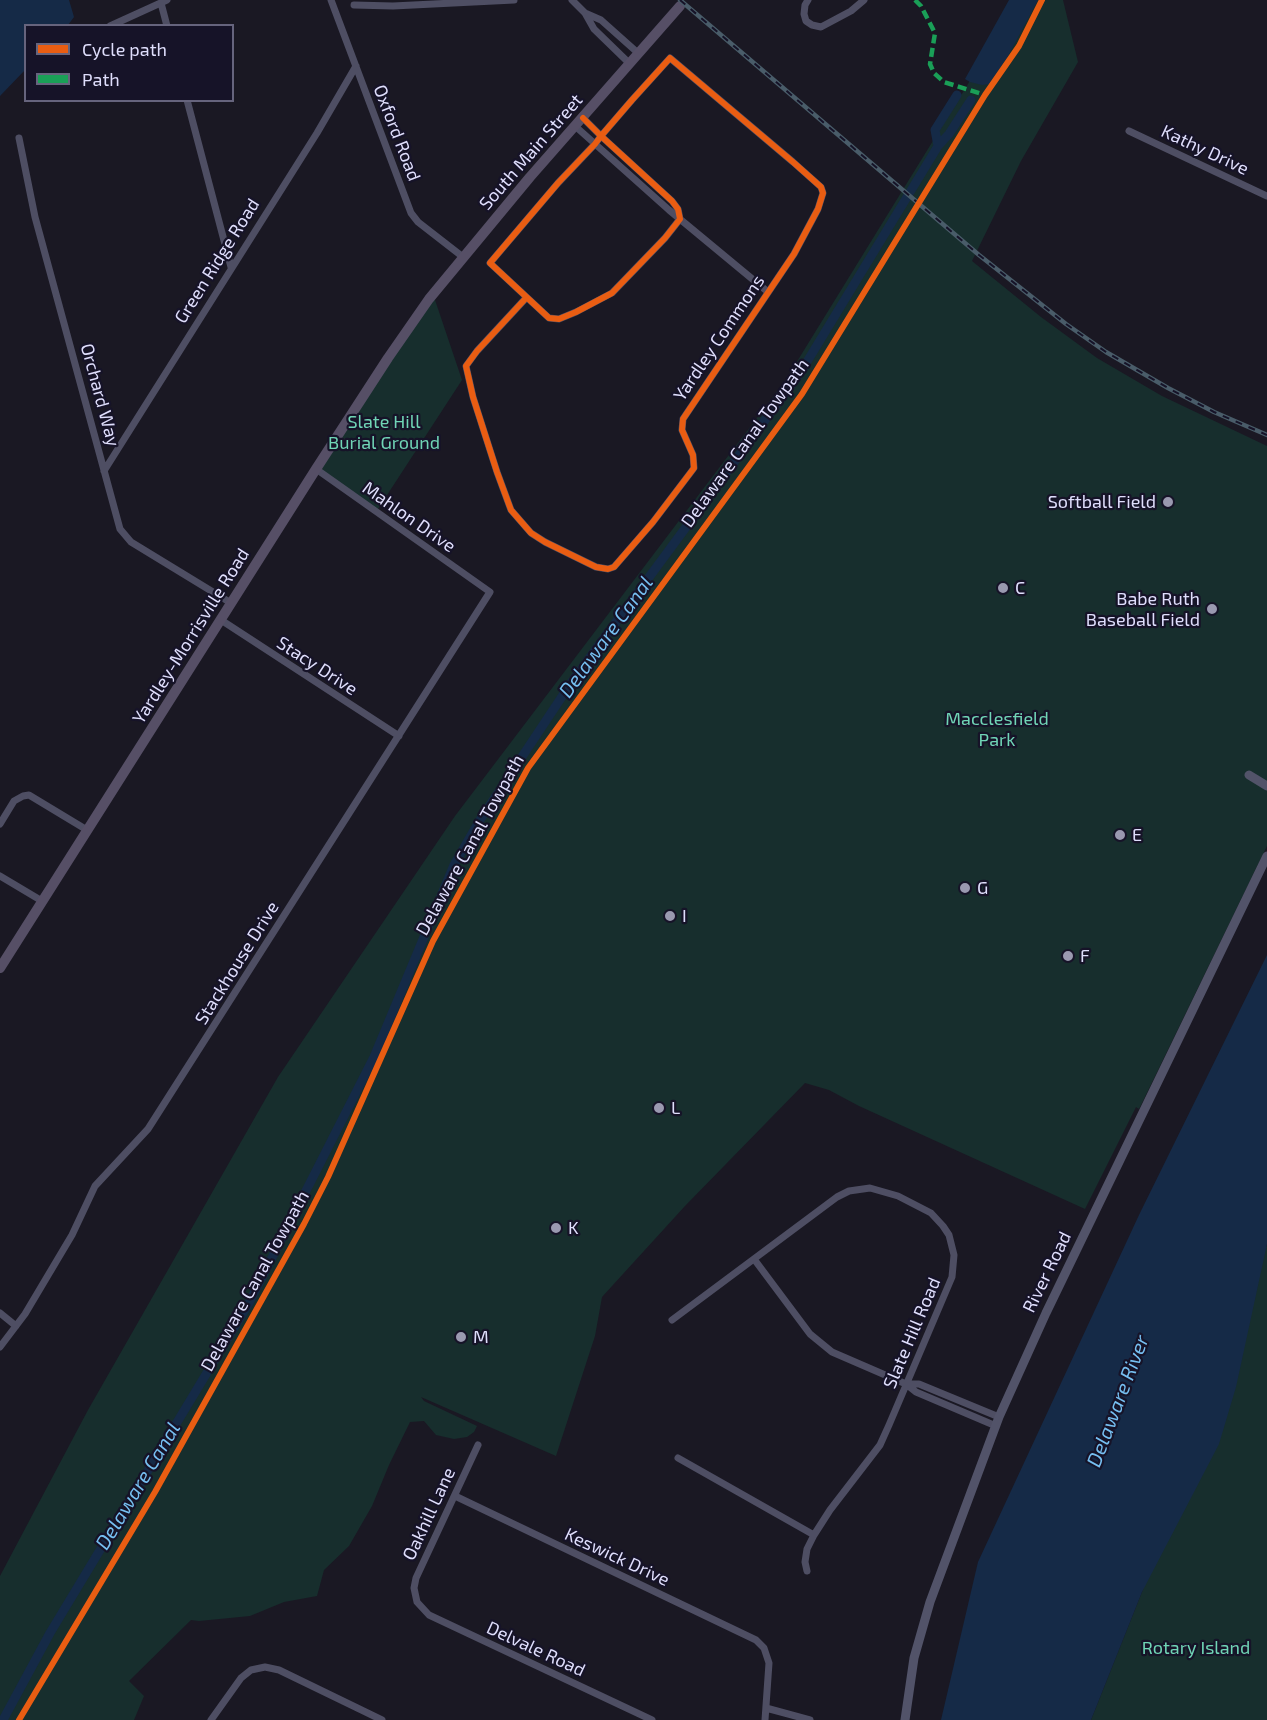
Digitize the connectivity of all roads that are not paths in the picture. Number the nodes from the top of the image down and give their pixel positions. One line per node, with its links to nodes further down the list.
1 (331, 0): 16 (street, Oxford Road)
2 (508, 0): 3 (street); 8 (street)
3 (514, 0)
4 (572, 0): 11 (street)
5 (808, 0): 6 (street)
6 (864, 0)
7 (164, 1): 12 (street); 13 (street)
8 (463, 1): 9 (street)
9 (354, 5)
10 (680, 6): 14 (main road, South Main Street)
11 (585, 13): 14 (street); 15 (street)
12 (114, 24)
13 (167, 24)
14 (638, 53): 15 (main road, South Main Street)
15 (629, 63): 18 (main road, South Main Street)
16 (356, 66): 25 (street, Oxford Road); 26 (street, Green Ridge Road)
17 (188, 102): 26 (street)
18 (579, 122): 20 (street, Yardley Commons); 22 (street, Yardley Commons); 25 (main road, South Main Street)
19 (1129, 132): 23 (street, Kathy Drive)
20 (601, 136): 22 (street, Yardley Commons); 24 (street, Yardley Commons); 27 (street, Yardley Commons)
21 (19, 138): 31 (street, Orchard Way)
22 (594, 144): 24 (street, Yardley Commons); 28 (street, Yardley Commons)
23 (1267, 196)
24 (680, 219): 27 (street, Yardley Commons); 28 (street, Yardley Commons)
25 (463, 257): 29 (main road, South Main Street)
26 (231, 267): 31 (street, Green Ridge Road)
27 (768, 292): 28 (street, Yardley Commons)
28 (526, 298)
29 (412, 324): 30 (main road, Yardley-Morrisville Road)
30 (316, 468): 32 (street, Mahlon Drive); 33 (main road, Yardley-Morrisville Road)
31 (104, 471): 33 (street, Orchard Way)
32 (486, 590): 35 (street, Stackhouse Drive)
33 (231, 603): 34 (main road, Yardley-Morrisville Road)
34 (220, 620): 35 (street, Stacy Drive); 39 (main road, Yardley-Morrisville Road)
35 (399, 736): 47 (street, Stackhouse Drive)
36 (1249, 775): 37 (main road)
37 (1267, 785)
38 (0, 824): 39 (street)
39 (87, 830): 42 (main road, Yardley-Morrisville Road)
40 (1267, 856): 50 (main road, River Road)
41 (0, 876): 42 (street)
42 (42, 901): 43 (main road, Yardley-Morrisville Road)
43 (0, 968)
44 (754, 1259): 46 (street, Slate Hill Road); 49 (street); 49 (street, Slate Hill Road)
45 (0, 1314): 47 (street)
46 (672, 1320)
47 (16, 1326): 48 (street, Stackhouse Drive)
48 (0, 1347)
49 (906, 1384): 50 (street); 54 (street, Slate Hill Road)
50 (997, 1422): 63 (main road, River Road)
51 (478, 1445): 53 (street, Oakhill Lane)
52 (678, 1458): 54 (street)
53 (455, 1496): 56 (street, Oakhill Lane); 57 (street, Keswick Drive)
54 (814, 1535): 55 (street, Slate Hill Road)
55 (807, 1571)
56 (415, 1597): 60 (street, Delvale Road)
57 (766, 1708): 61 (street); 62 (street)
58 (211, 1720): 59 (street)
59 (382, 1720)
60 (652, 1720)
61 (765, 1720)
62 (810, 1720)
63 (905, 1720)

